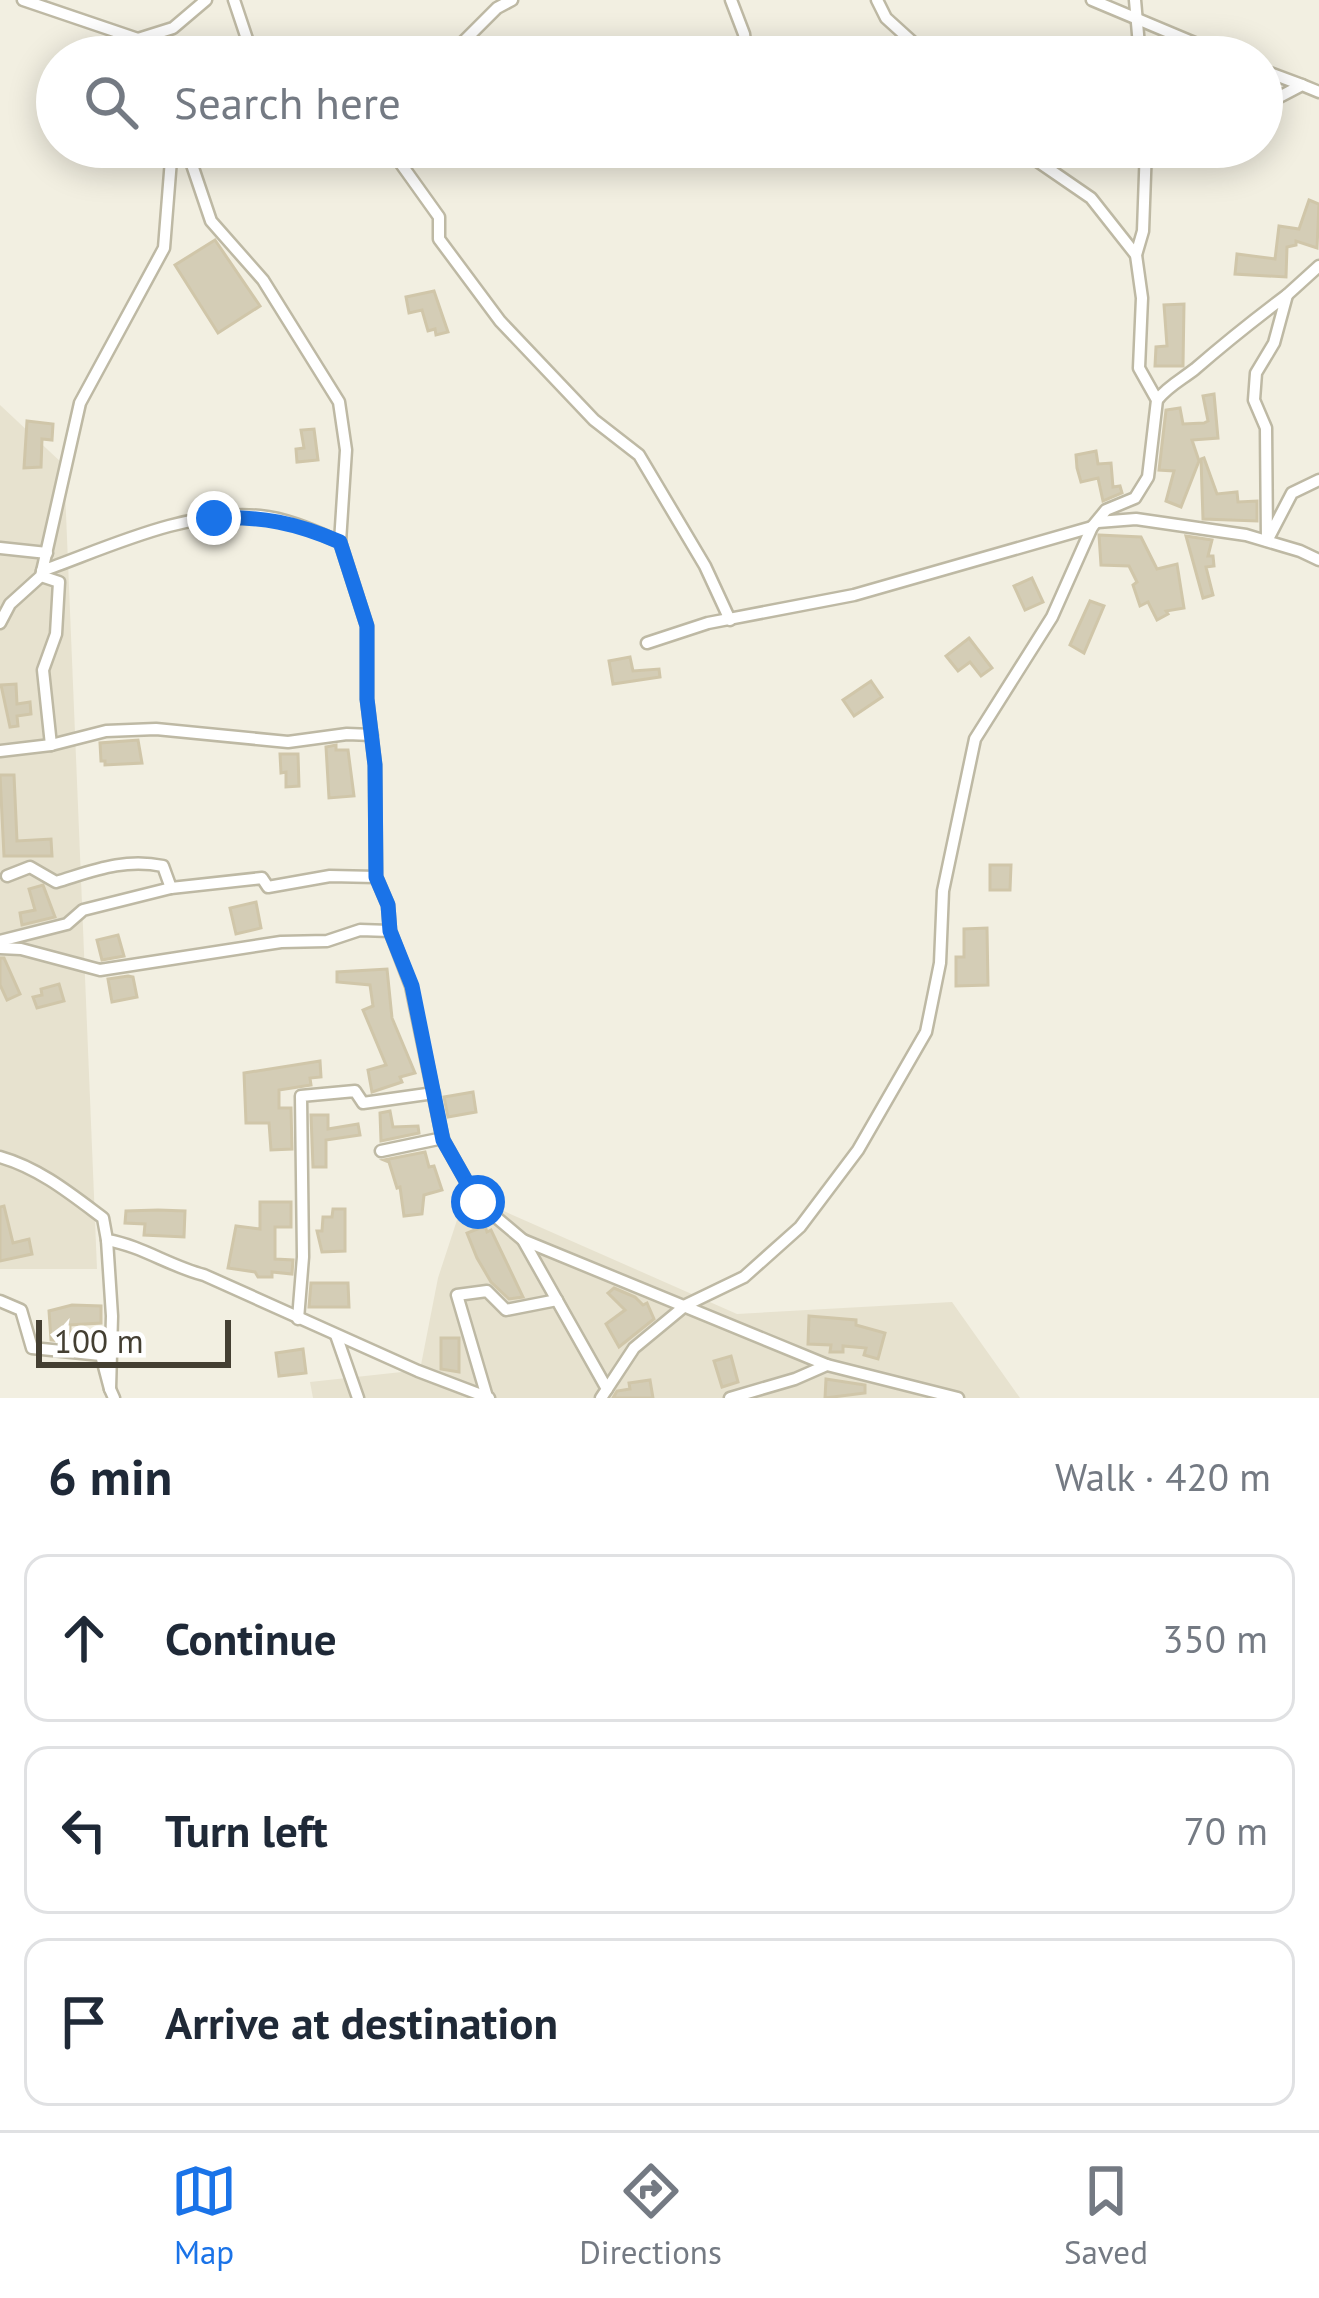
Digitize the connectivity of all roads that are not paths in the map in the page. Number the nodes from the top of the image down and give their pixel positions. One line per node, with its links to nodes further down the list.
1 (23, 0): 9 (street)
2 (206, 0): 12 (street)
3 (234, 0): 13 (street)
4 (512, 0): 14 (street)
5 (730, 0): 15 (street)
6 (877, 0): 16 (street)
7 (1092, 0): 10 (street)
8 (1135, 0): 10 (street)
9 (46, 2): 11 (street)
10 (1137, 20): 17 (street); 18 (street)
11 (131, 36)
12 (148, 36)
13 (246, 36)
14 (469, 36)
15 (744, 36)
16 (906, 36)
17 (1138, 36)
18 (1176, 36)
19 (1283, 78): 20 (street)
20 (1302, 85): 21 (street); 22 (street)
21 (1319, 92)
22 (1283, 95)
23 (170, 168): 37 (street)
24 (193, 168): 35 (street)
25 (404, 168): 42 (street)
26 (1047, 168): 28 (street)
27 (1145, 168): 28 (street)
28 (1136, 255): 31 (street)
29 (1319, 266): 30 (street)
30 (1287, 295): 31 (street); 34 (street)
31 (1156, 400): 33 (street)
32 (1319, 480): 34 (street)
33 (1095, 525): 34 (street); 42 (street); 61 (street)
34 (1267, 541): 38 (street)
35 (340, 542): 39 (street); 45 (street)
36 (0, 548): 37 (street)
37 (47, 553): 39 (street)
38 (1319, 560)
39 (42, 573): 41 (street); 46 (street)
40 (0, 590): 41 (street)
41 (16, 598): 43 (street)
42 (730, 620): 44 (street)
43 (0, 623)
44 (647, 643)
45 (372, 735): 46 (street); 49 (street)
46 (52, 746): 47 (street)
47 (0, 751)
48 (7, 876): 50 (street)
49 (376, 877): 50 (street); 51 (street)
50 (171, 889): 52 (street)
51 (390, 931): 52 (street); 53 (street)
52 (0, 945)
53 (434, 1093): 54 (street); 62 (street)
54 (443, 1138): 55 (street); 58 (street)
55 (382, 1151)
56 (0, 1157): 57 (street)
57 (107, 1240): 62 (street); 66 (street)
58 (523, 1240): 59 (street); 61 (street)
59 (557, 1300): 65 (street); 68 (street)
60 (0, 1301): 66 (street)
61 (686, 1305): 64 (street); 65 (street)
62 (298, 1319): 63 (street)
63 (336, 1335): 68 (street); 69 (street)
64 (827, 1364): 67 (street); 71 (street)
65 (604, 1393)
66 (112, 1394)
67 (758, 1394): 70 (street)
68 (483, 1397)
69 (358, 1398)
70 (730, 1398)
71 (958, 1398)

